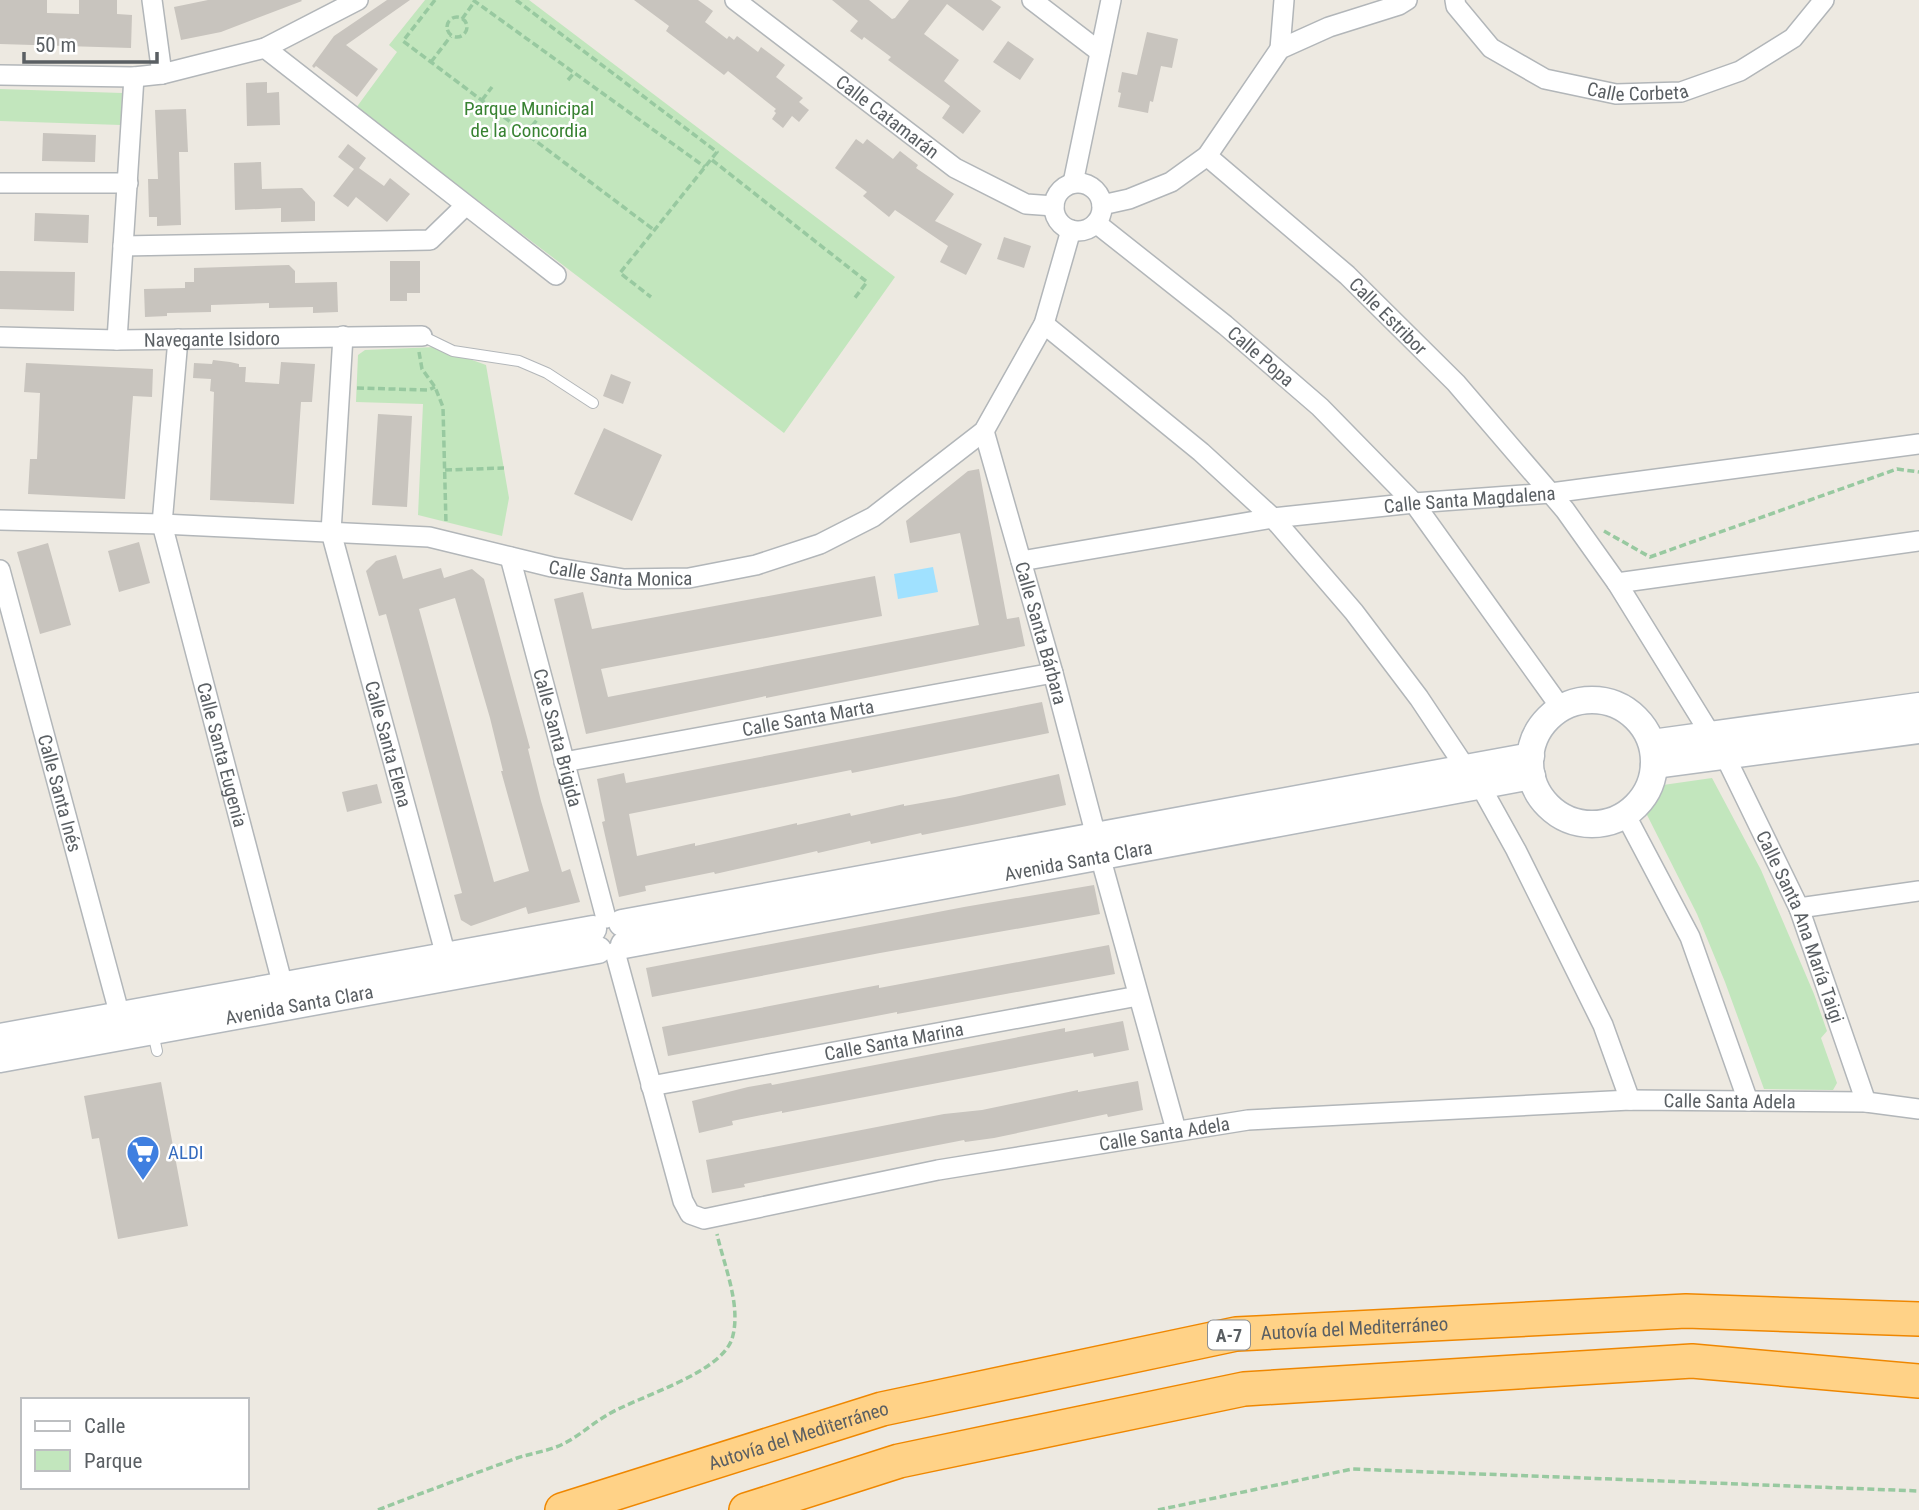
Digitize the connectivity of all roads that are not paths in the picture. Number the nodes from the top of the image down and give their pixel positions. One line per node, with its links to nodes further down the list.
1 (152, 0): 13 (street)
2 (358, 0): 10 (street)
3 (735, 0): 21 (street, Calle Catamarán)
4 (1031, 0): 12 (street)
5 (1111, 0): 12 (street)
6 (1284, 0): 11 (street)
7 (1407, 0): 11 (street)
8 (1455, 0): 9 (street, Calle Corbeta)
9 (1824, 0)
10 (265, 48): 13 (street); 20 (street)
11 (1280, 49): 16 (street)
12 (1100, 52): 19 (street)
13 (162, 74): 15 (street)
14 (0, 75): 15 (street)
15 (134, 77): 18 (street)
16 (1207, 156): 22 (street); 36 (street, Calle Estribor)
17 (0, 183): 18 (street)
18 (128, 183): 24 (street)
19 (1073, 183): 21 (street); 22 (street)
20 (465, 206): 24 (street); 25 (street)
21 (1054, 206): 23 (street)
22 (1099, 214): 23 (street); 37 (street, Calle Popa)
23 (1071, 230): 26 (street, Calle Santa Monica)
24 (123, 246): 31 (street)
25 (556, 275)
26 (1044, 324): 34 (street, Calle Santa Monica); 38 (street)
27 (344, 336): 29 (street, Navegante Isidoro); 30 (street, Navegante Isidoro); 41 (street, Calle Santa Elena)
28 (0, 337): 31 (street, Navegante Isidoro); 32 (street)
29 (419, 337): 33 (lane)
30 (178, 339): 31 (street, Navegante Isidoro); 40 (street, Calle Santa Eugenia)
31 (117, 340)
32 (0, 345)
33 (593, 403)
34 (984, 431): 43 (street, Calle Santa Monica); 44 (street, Calle Santa Bárbara)
35 (1919, 444): 36 (street, Calle Santa Magdalena)
36 (1551, 493): 37 (street, Calle Santa Magdalena); 46 (street, Calle Santa Ana María Taigi)
37 (1414, 503): 38 (street, Calle Santa Magdalena); 49 (street, Calle Popa)
38 (1273, 518): 44 (street, Calle Santa Magdalena); 54 (street)
39 (0, 520): 40 (street, Calle Santa Monica)
40 (162, 524): 41 (street, Calle Santa Monica); 63 (street, Calle Santa Eugenia)
41 (331, 532): 43 (street, Calle Santa Monica); 62 (street, Calle Santa Elena)
42 (1919, 541): 46 (street)
43 (510, 557): 53 (street, Calle Santa Brigida)
44 (1021, 561): 47 (street, Calle Santa Bárbara)
45 (0, 570): 65 (street, Calle Santa Inés)
46 (1617, 583): 51 (street, Calle Santa Ana María Taigi)
47 (1053, 673): 53 (street, Calle Santa Marta); 58 (street, Calle Santa Bárbara)
48 (1919, 706): 51 (street)
49 (1561, 708): 52 (street); 55 (street)
50 (1919, 730): 51 (street)
51 (1718, 745): 52 (street); 60 (street, Calle Santa Ana María Taigi)
52 (1653, 754): 57 (street)
53 (564, 762): 61 (street, Calle Santa Brigida)
54 (1465, 766): 55 (street, Avenida Santa Clara); 58 (street, Avenida Santa Clara)
55 (1531, 766): 56 (street, Avenida Santa Clara); 57 (street)
56 (1481, 787): 58 (street, Avenida Santa Clara); 69 (street)
57 (1625, 814): 70 (street)
58 (1098, 846): 61 (street, Avenida Santa Clara); 64 (street, Calle Santa Bárbara)
59 (1919, 891): 60 (street)
60 (1799, 908): 71 (street, Calle Santa Ana María Taigi)
61 (610, 936): 62 (street, Avenida Santa Clara); 67 (street, Avenida Santa Clara); 68 (street)
62 (446, 956): 63 (street, Avenida Santa Clara)
63 (283, 986): 65 (street, Avenida Santa Clara)
64 (1138, 996): 68 (street, Calle Santa Marina); 73 (street, Calle Santa Bárbara)
65 (120, 1016): 66 (street, Avenida Santa Clara)
66 (0, 1037)
67 (0, 1059)
68 (651, 1086): 73 (street, Calle Santa Adela)
69 (1630, 1100): 70 (street, Calle Santa Adela); 73 (street, Calle Santa Adela)
70 (1748, 1101): 71 (street, Calle Santa Adela)
71 (1866, 1102): 72 (street, Calle Santa Adela)
72 (1919, 1109)
73 (1176, 1130)
74 (1919, 1319): 76 (highway, Autovía del Mediterráneo / A-7)
75 (1919, 1381): 77 (highway)
76 (562, 1510)
77 (746, 1510)

